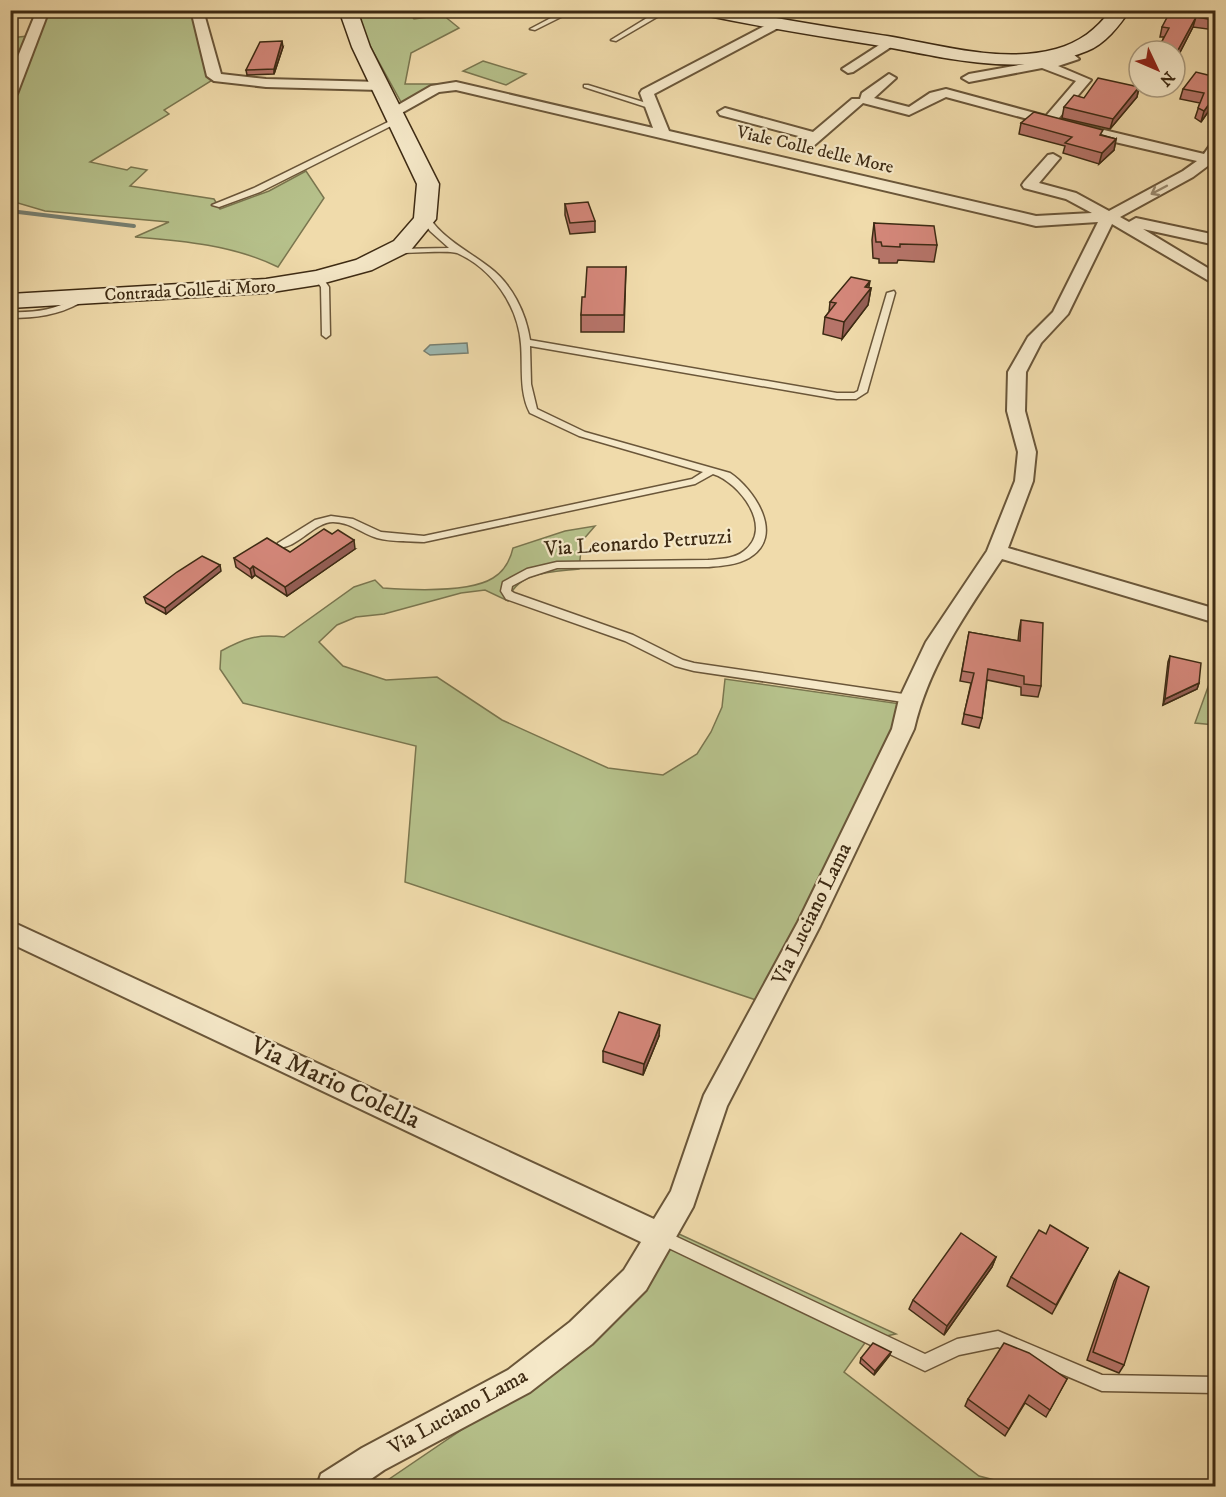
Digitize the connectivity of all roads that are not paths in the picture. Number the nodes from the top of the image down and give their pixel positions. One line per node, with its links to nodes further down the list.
1 (43, 10): 21 (street)
2 (197, 10): 18 (street)
3 (348, 10): 18 (main road)
4 (572, 10): 9 (lane)
5 (666, 10): 10 (lane)
6 (704, 10): 8 (main road)
7 (1121, 10): 12 (main road)
8 (776, 24): 11 (main road); 23 (street)
9 (533, 29)
10 (614, 40)
11 (890, 42): 13 (main road); 15 (street)
12 (1065, 52): 13 (main road); 14 (street)
13 (994, 58): 17 (street)
14 (1046, 66): 17 (street); 26 (street)
15 (848, 69)
16 (889, 78): 20 (street)
17 (969, 78): 20 (street)
18 (380, 86): 25 (main road)
19 (586, 86): 23 (lane)
20 (946, 93): 26 (street)
21 (10, 94)
22 (856, 102): 28 (street)
23 (652, 106): 27 (street)
24 (725, 112): 28 (street)
25 (395, 117): 27 (street, Viale Colle delle More); 32 (lane); 34 (main road)
26 (1049, 121): 29 (street)
27 (663, 135): 31 (street, Viale Colle delle More)
28 (816, 137): 31 (street)
29 (1212, 153): 33 (street, Viale Colle delle More, one-way to 33)
30 (1053, 158): 33 (street)
31 (785, 163): 33 (street, Viale Colle delle More)
32 (216, 205)
33 (1108, 217): 37 (street); 42 (street); 51 (street, Via Luciano Lama)
34 (425, 218): 35 (main road, Contrada Colle di Moro); 36 (lane, Via Leonardo Petruzzi)
35 (410, 237): 36 (lane); 38 (lane); 40 (main road, Contrada Colle di Moro)
36 (444, 240): 39 (lane, Via Leonardo Petruzzi)
37 (1215, 240)
38 (430, 249): 39 (lane); 40 (lane)
39 (454, 250): 48 (lane, Via Leonardo Petruzzi)
40 (390, 252): 41 (main road, Contrada Colle di Moro)
41 (319, 279): 44 (main road, Contrada Colle di Moro); 47 (lane)
42 (1215, 280)
43 (891, 293): 48 (lane)
44 (78, 297): 45 (main road, Contrada Colle di Moro); 46 (lane)
45 (10, 301)
46 (10, 315)
47 (326, 335)
48 (525, 342): 49 (lane, Via Leonardo Petruzzi)
49 (713, 470): 50 (lane); 53 (lane, Via Leonardo Petruzzi)
50 (282, 545)
51 (997, 551): 52 (street); 53 (street, Via Luciano Lama)
52 (1215, 616)
53 (910, 699): 55 (street, Via Luciano Lama)
54 (10, 931): 55 (street, Via Mario Colella)
55 (660, 1236): 56 (lane); 57 (street, Via Luciano Lama)
56 (1215, 1385)
57 (333, 1486)

